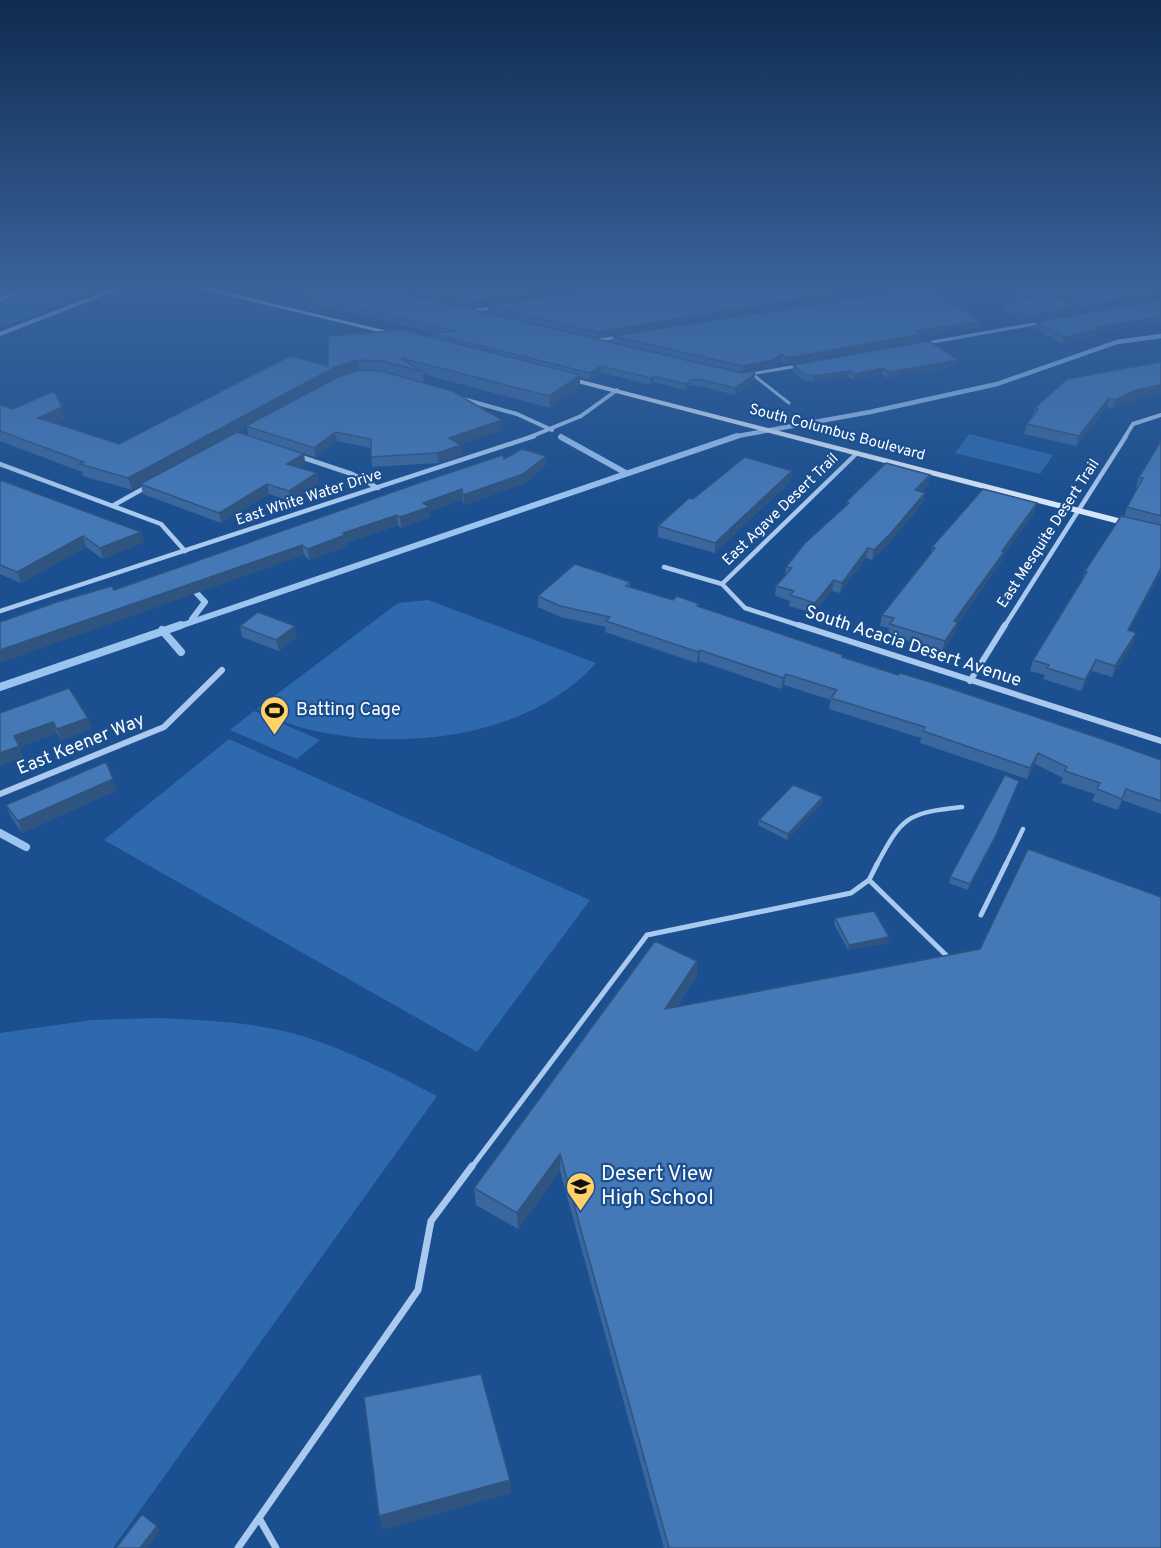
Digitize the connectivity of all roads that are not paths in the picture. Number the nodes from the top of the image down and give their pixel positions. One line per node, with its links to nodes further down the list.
1 (809, 364): 2 (lane)
2 (753, 374): 4 (lane); 7 (lane)
3 (560, 376): 5 (street, South Columbus Boulevard)
4 (741, 376)
5 (616, 390): 9 (street, East White Water Drive); 10 (street, South Columbus Boulevard)
6 (462, 398): 9 (street)
7 (789, 403)
8 (1161, 416): 16 (street, East Mesquite Desert Trail)
9 (552, 430): 14 (street, East White Water Drive)
10 (857, 453): 16 (street, South Columbus Boulevard); 20 (street, East Agave Desert Trail)
11 (290, 454): 14 (street)
12 (0, 464): 15 (street)
13 (155, 482): 15 (street)
14 (378, 488): 18 (street, East White Water Drive)
15 (114, 505): 18 (street)
16 (1079, 510): 17 (street, South Columbus Boulevard); 23 (street, East Mesquite Desert Trail)
17 (1161, 532)
18 (185, 551): 21 (street, East White Water Drive)
19 (664, 567): 20 (street, South Acacia Desert Avenue)
20 (722, 584): 23 (street, South Acacia Desert Avenue)
21 (0, 611)
22 (222, 670): 25 (street, East Keener Way)
23 (970, 681): 24 (street, South Acacia Desert Avenue)
24 (1161, 741)
25 (0, 794)
26 (962, 807): 28 (lane)
27 (1023, 829): 29 (lane)
28 (869, 880): 30 (lane); 31 (lane)
29 (981, 915)
30 (950, 959)
31 (259, 1518): 32 (lane); 33 (lane)
32 (238, 1548)
33 (276, 1548)

